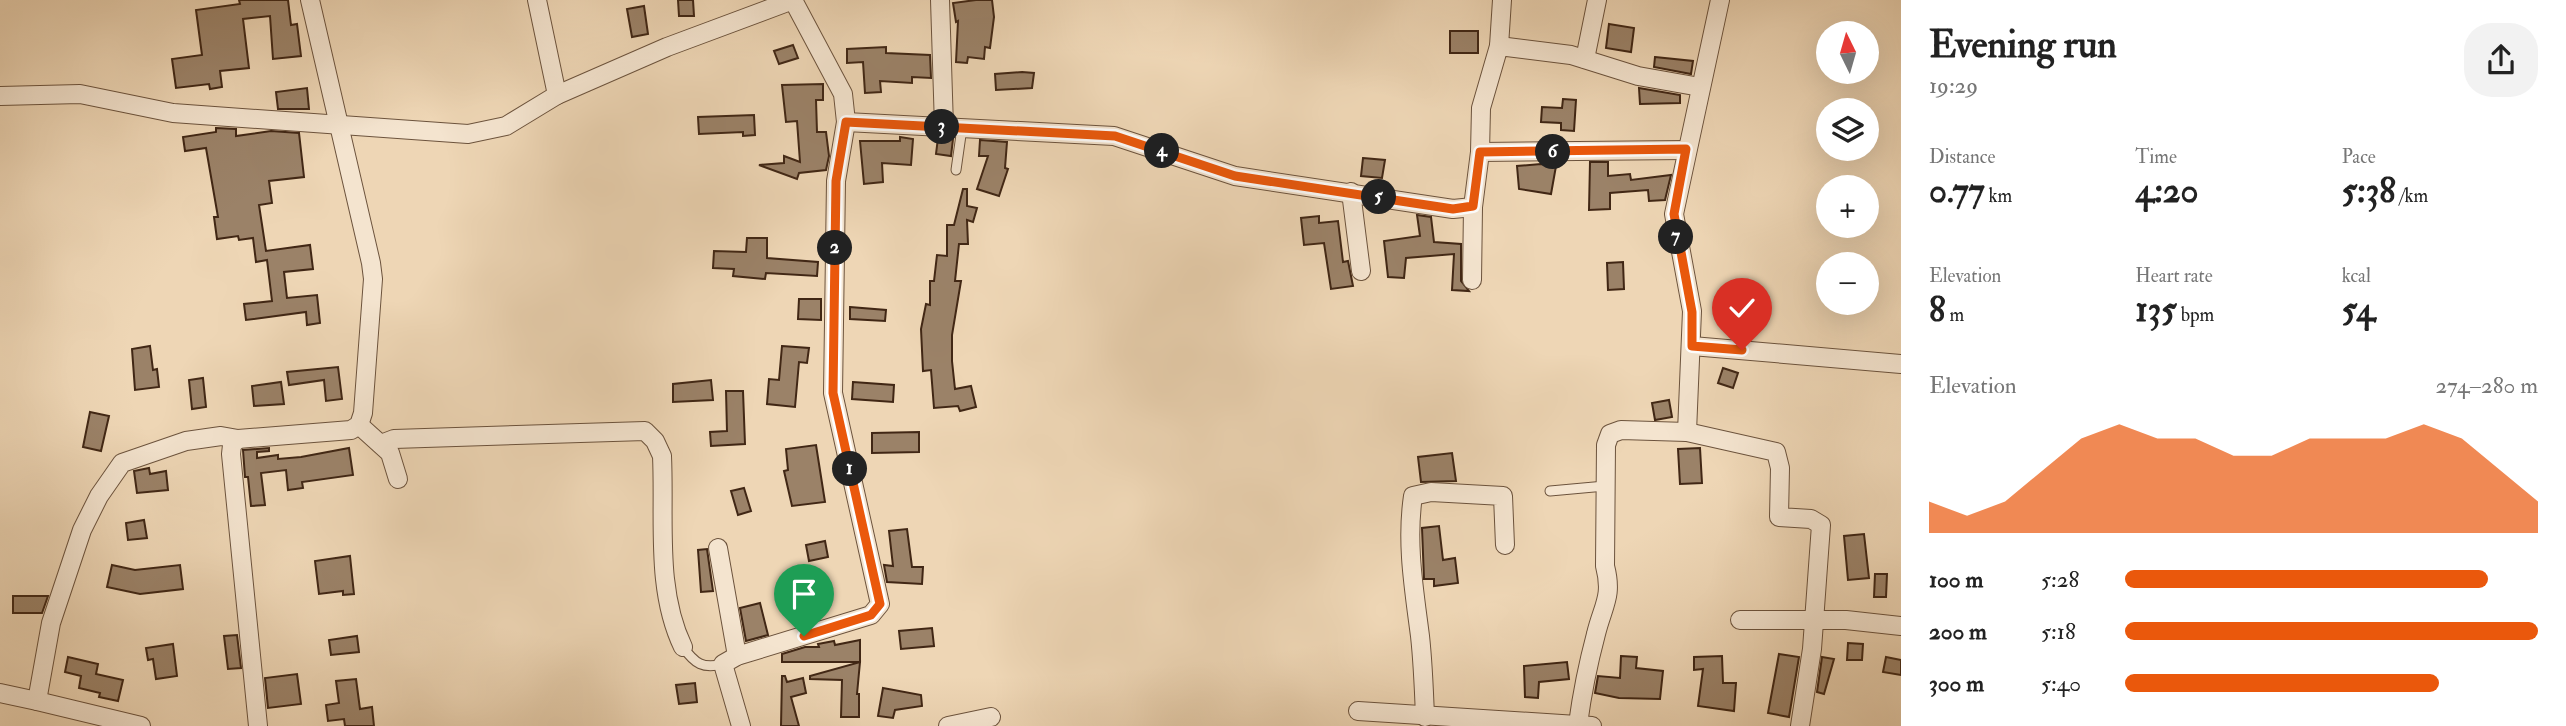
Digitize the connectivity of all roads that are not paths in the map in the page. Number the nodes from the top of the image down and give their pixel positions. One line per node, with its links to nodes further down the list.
1 (310, 0): 14 (street)
2 (537, 0): 11 (street)
3 (793, 0): 11 (street); 13 (street)
4 (940, 0): 15 (street)
5 (1502, 0): 8 (street)
6 (1597, 0): 9 (street)
7 (1720, 0): 10 (street)
8 (1499, 46): 9 (street); 18 (street)
9 (1585, 59): 10 (street)
10 (1700, 87): 17 (street)
11 (557, 95): 14 (street)
12 (0, 96): 14 (street)
13 (846, 122): 15 (street); 39 (street)
14 (339, 124): 26 (street)
15 (944, 127): 16 (street)
16 (962, 128): 19 (lane); 20 (street)
17 (1686, 149): 18 (street); 24 (street)
18 (1480, 152): 21 (street)
19 (956, 170)
20 (1351, 192): 21 (street); 22 (street)
21 (1473, 206): 23 (street)
22 (1361, 271)
23 (1472, 280)
24 (1692, 346): 25 (street); 27 (street)
25 (1901, 363)
26 (359, 425): 28 (street); 29 (street)
27 (1687, 432): 31 (street); 36 (street)
28 (238, 439): 41 (street); 47 (street)
29 (382, 444): 30 (street); 38 (street)
30 (398, 479)
31 (1605, 486): 32 (lane); 45 (street)
32 (1550, 491)
33 (1505, 545): 44 (street)
34 (718, 548): 39 (street)
35 (1740, 620): 36 (street)
36 (1815, 621): 37 (street); 50 (street)
37 (1901, 625)
38 (683, 647): 39 (lane)
39 (730, 660): 48 (street)
40 (0, 693): 41 (street)
41 (37, 701): 46 (street)
42 (1358, 710): 44 (street)
43 (991, 717): 49 (street)
44 (1425, 717): 45 (street)
45 (1585, 725)
46 (141, 726)
47 (258, 726)
48 (741, 726)
49 (948, 726)
50 (1800, 726)

